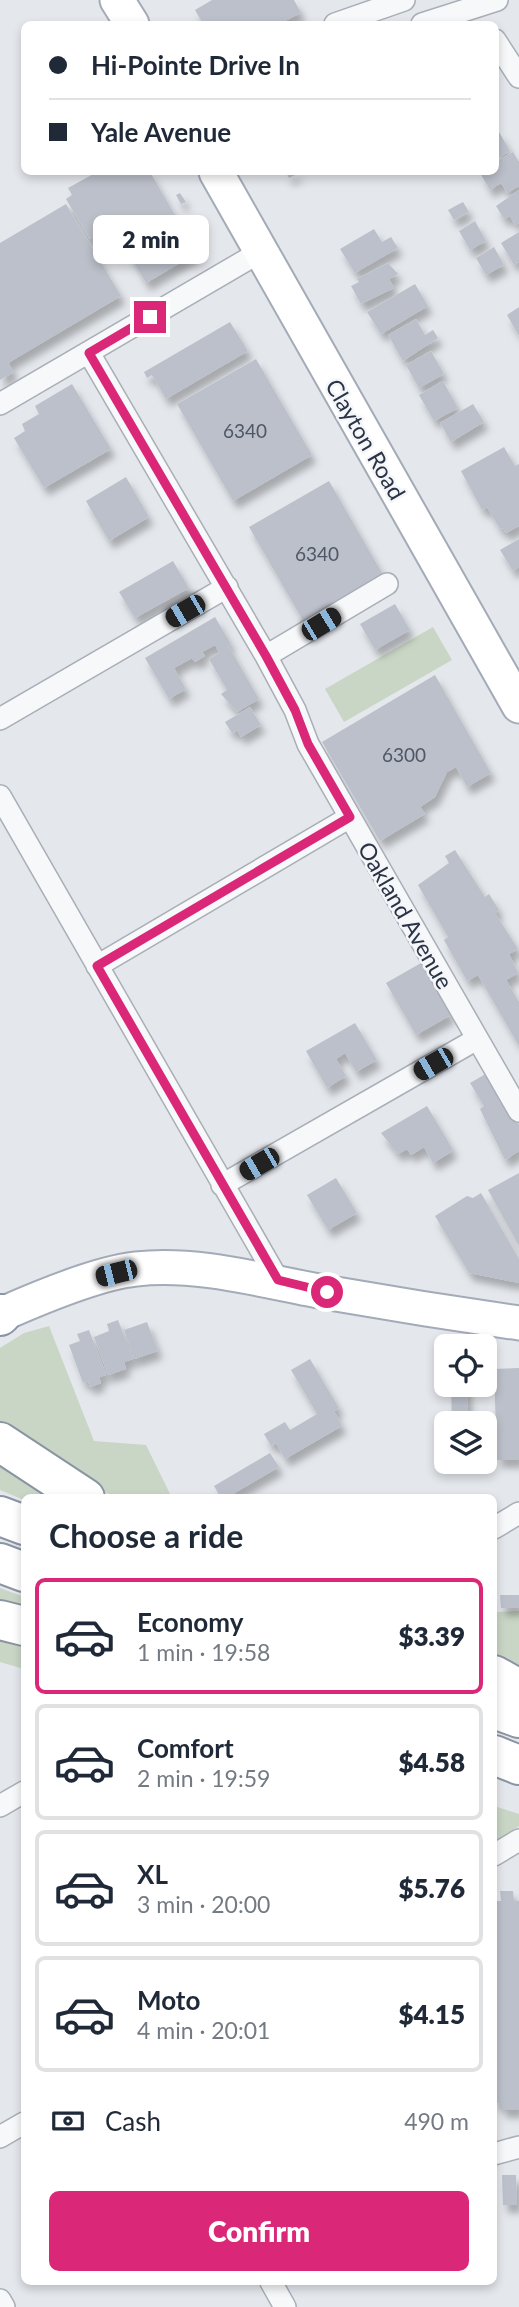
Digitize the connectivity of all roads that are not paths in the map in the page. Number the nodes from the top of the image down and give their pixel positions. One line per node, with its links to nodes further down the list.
1 (117, 0): 5 (main road)
2 (404, 0): 6 (street)
3 (497, 0): 4 (street)
4 (477, 11): 7 (street)
5 (130, 21)
6 (344, 21)
7 (435, 21)
8 (499, 46): 9 (street)
9 (519, 77)
10 (218, 175): 11 (main road, Clayton Road)
11 (260, 252): 12 (street); 17 (main road, Clayton Road)
12 (89, 353): 13 (street); 15 (street, Oakland Avenue)
13 (0, 404)
14 (387, 584): 16 (street)
15 (227, 587): 16 (street, Oakland Avenue); 18 (street)
16 (266, 656): 20 (street, Oakland Avenue)
17 (519, 706)
18 (0, 719)
19 (0, 796): 21 (street)
20 (350, 817): 21 (street); 22 (street, Oakland Avenue)
21 (97, 966): 24 (street)
22 (477, 1040): 23 (street, Oakland Avenue); 24 (street)
23 (519, 1111)
24 (222, 1185): 25 (street)
25 (278, 1280): 26 (main road); 27 (main road)
26 (1, 1315)
27 (519, 1323)
28 (0, 1442): 29 (highway)
29 (79, 1494)
30 (519, 1513): 33 (street)
31 (0, 1516): 32 (highway)
32 (21, 1524)
33 (497, 1526)
34 (0, 1563): 35 (highway)
35 (21, 1571)
36 (0, 1620): 37 (highway)
37 (21, 1625)
38 (497, 1677): 39 (highway)
39 (519, 1689)
40 (497, 1710): 41 (highway)
41 (519, 1718)
42 (497, 1756): 43 (highway)
43 (519, 1765)
44 (21, 1794): 45 (street)
45 (0, 1806)
46 (519, 1840): 47 (street)
47 (497, 1853)
48 (21, 2125): 49 (street)
49 (0, 2137)
50 (519, 2147): 51 (street)
51 (497, 2153)
52 (273, 2285): 55 (street)
53 (0, 2300): 54 (street)
54 (4, 2307)
55 (285, 2307)

